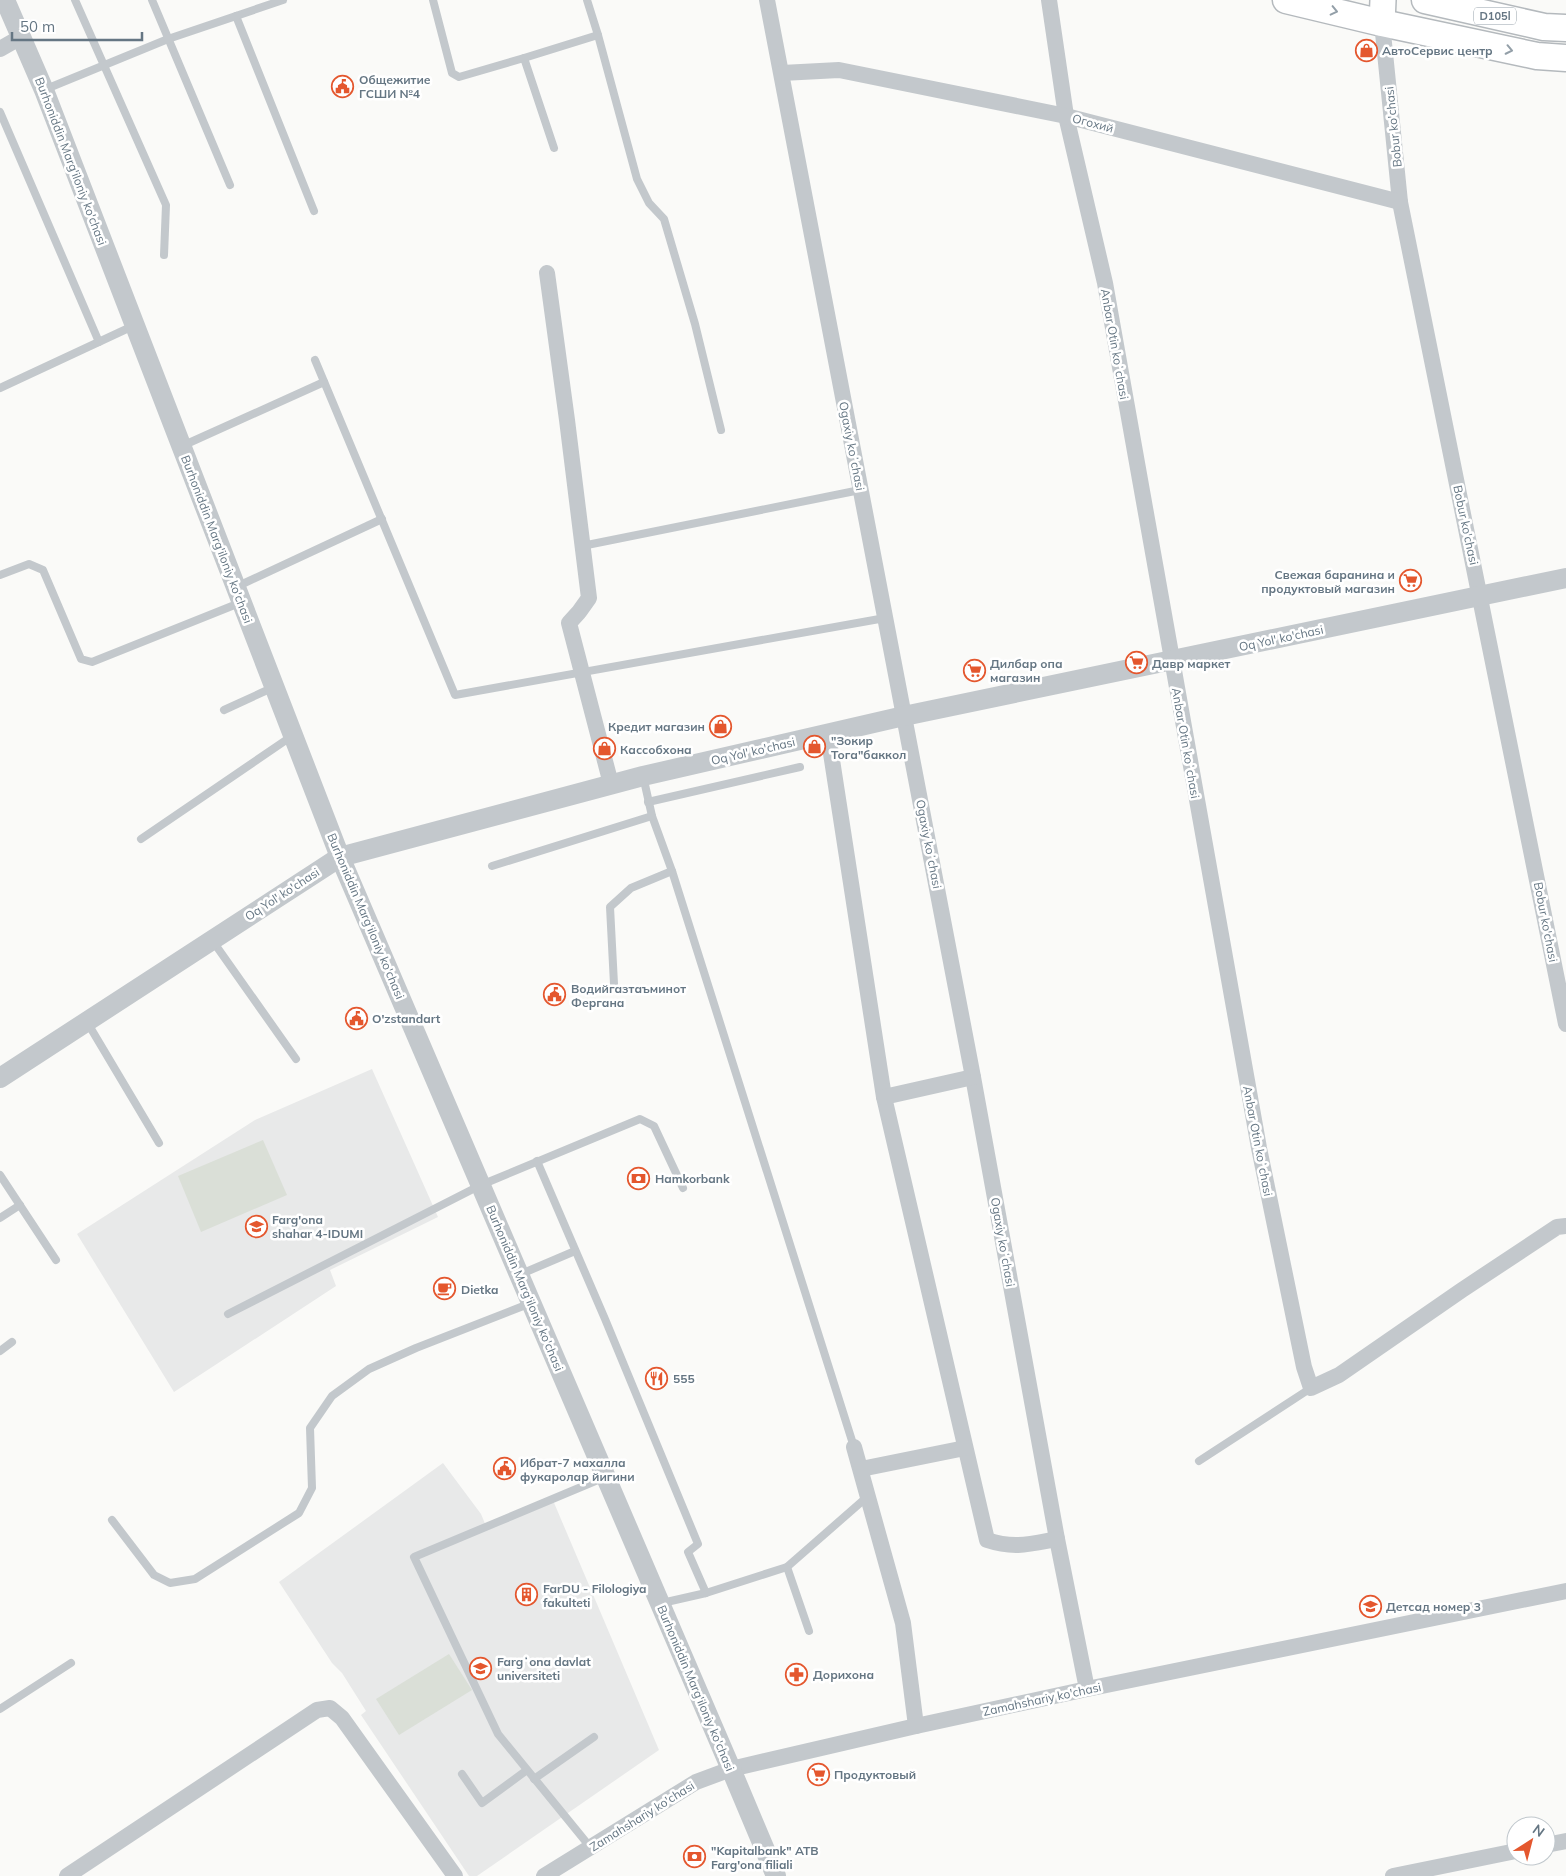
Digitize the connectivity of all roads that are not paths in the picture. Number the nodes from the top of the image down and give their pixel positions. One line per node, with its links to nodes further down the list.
1 (5, 0): 15 (street, Burhoniddin Marg'iloniy ko'chasi)
2 (75, 0): 20 (lane)
3 (152, 0): 16 (lane)
4 (283, 0): 12 (lane)
5 (432, 0): 18 (lane)
6 (587, 0): 14 (lane)
7 (767, 0): 21 (street, Ogaxiy koʻchasi)
8 (1049, 0): 24 (street, Anbar Otin koʻchasi)
9 (1286, 0): 11 (highway, D105l, one-way to 11)
10 (1437, 1): 13 (highway, D105l)
11 (1382, 11): 19 (highway, D105l, one-way to 19); 27 (street, Bobur ko'chasi)
12 (236, 16): 16 (lane); 28 (lane)
13 (1566, 28)
14 (598, 35): 18 (lane); 36 (lane)
15 (21, 37): 17 (street); 22 (street, Burhoniddin Marg'iloniy ko'chasi)
16 (168, 39): 20 (lane); 26 (lane)
17 (0, 49)
18 (524, 58): 25 (lane)
19 (1566, 58)
20 (105, 66): 22 (lane); 29 (lane)
21 (782, 73): 24 (street, Огохий); 38 (street, Ogaxiy koʻchasi)
22 (44, 90): 31 (street, Burhoniddin Marg'iloniy ko'chasi)
23 (0, 112): 32 (lane)
24 (1066, 116): 27 (street, Огохий); 46 (street, Anbar Otin koʻchasi)
25 (554, 148)
26 (230, 184)
27 (1400, 202): 44 (street, Bobur ko'chasi)
28 (314, 211)
29 (164, 254)
30 (548, 273): 40 (street)
31 (135, 325): 32 (lane); 37 (street, Burhoniddin Marg'iloniy ko'chasi)
32 (99, 342): 35 (lane)
33 (315, 360): 34 (lane)
34 (324, 382): 37 (lane); 39 (lane)
35 (0, 388)
36 (720, 430)
37 (182, 446): 43 (street, Burhoniddin Marg'iloniy ko'chasi)
38 (860, 490): 40 (lane); 45 (street, Ogaxiy koʻchasi)
39 (382, 519): 43 (lane); 47 (lane)
40 (582, 546): 47 (street)
41 (0, 575): 43 (lane)
42 (1566, 578): 44 (street, Oq Yol' ko'chasi)
43 (239, 595): 48 (street, Burhoniddin Marg'iloniy ko'chasi)
44 (1480, 596): 46 (street, Oq Yol' ko'chasi); 65 (street, Bobur ko'chasi)
45 (885, 618): 47 (lane); 50 (street, Ogaxiy koʻchasi)
46 (1171, 661): 50 (street, Oq Yol' ko'chasi); 85 (street, Anbar Otin koʻchasi)
47 (582, 673): 55 (street)
48 (274, 687): 49 (lane); 52 (street, Burhoniddin Marg'iloniy ko'chasi)
49 (224, 710)
50 (904, 716): 51 (street, Oq Yol' ko'chasi); 68 (street, Ogaxiy koʻchasi)
51 (828, 734): 54 (street, Oq Yol' ko'chasi); 69 (street)
52 (293, 736): 58 (lane); 59 (street, Burhoniddin Marg'iloniy ko'chasi)
53 (800, 768): 56 (lane)
54 (643, 776): 55 (street, Oq Yol' ko'chasi); 56 (lane)
55 (612, 784): 59 (street, Oq Yol' ko'chasi)
56 (648, 802): 57 (lane)
57 (652, 816): 60 (lane); 61 (lane)
58 (141, 839)
59 (340, 857): 62 (street, Oq Yol' ko'chasi); 73 (street, Burhoniddin Marg'iloniy ko'chasi)
60 (492, 866)
61 (672, 871): 63 (lane); 86 (lane)
62 (212, 940): 64 (street, Oq Yol' ko'chasi); 66 (lane)
63 (614, 984)
64 (87, 1021): 67 (street, Oq Yol' ko'chasi); 70 (lane)
65 (1566, 1024)
66 (296, 1059)
67 (4, 1072)
68 (973, 1077): 69 (street); 93 (street, Ogaxiy koʻchasi)
69 (884, 1097): 87 (street)
70 (158, 1143)
71 (537, 1161): 73 (lane); 74 (lane); 78 (lane)
72 (0, 1175): 75 (lane)
73 (481, 1185): 80 (street, Burhoniddin Marg'iloniy ko'chasi); 82 (lane)
74 (683, 1188)
75 (20, 1205): 76 (lane); 79 (lane)
76 (0, 1218)
77 (1566, 1226): 85 (street)
78 (575, 1251): 80 (lane); 96 (lane)
79 (56, 1260)
80 (519, 1275): 81 (street, Burhoniddin Marg'iloniy ko'chasi)
81 (531, 1303): 90 (street, Burhoniddin Marg'iloniy ko'chasi); 92 (lane)
82 (228, 1314)
83 (12, 1342): 84 (lane)
84 (0, 1351)
85 (1311, 1388): 88 (lane)
86 (854, 1447): 89 (street)
87 (965, 1448): 89 (street); 93 (street)
88 (1200, 1461)
89 (861, 1469): 91 (street)
90 (605, 1477): 97 (street, Burhoniddin Marg'iloniy ko'chasi); 105 (lane)
91 (867, 1497): 94 (lane); 102 (street)
92 (112, 1520)
93 (1057, 1539): 100 (street, Ogaxiy koʻchasi)
94 (787, 1567): 96 (lane); 98 (lane)
95 (1566, 1591): 100 (street, Zamahshariy ko'chasi)
96 (706, 1593): 97 (lane)
97 (660, 1604): 104 (street, Burhoniddin Marg'iloniy ko'chasi)
98 (809, 1631)
99 (71, 1664): 101 (lane)
100 (1087, 1689): 102 (street, Zamahshariy ko'chasi)
101 (0, 1709)
102 (916, 1726): 104 (street, Zamahshariy ko'chasi)
103 (594, 1737): 107 (lane)
104 (732, 1769): 108 (street, Zamahshariy ko'chasi); 113 (street, Burhoniddin Marg'iloniy ko'chasi)
105 (527, 1770): 106 (lane); 107 (lane)
106 (462, 1774)
107 (534, 1779): 108 (lane)
108 (590, 1848): 112 (street, Zamahshariy ko'chasi)
109 (1506, 1853): 114 (street)
110 (66, 1876): 111 (street)
111 (455, 1876)
112 (544, 1876)
113 (776, 1876)
114 (1393, 1876)

